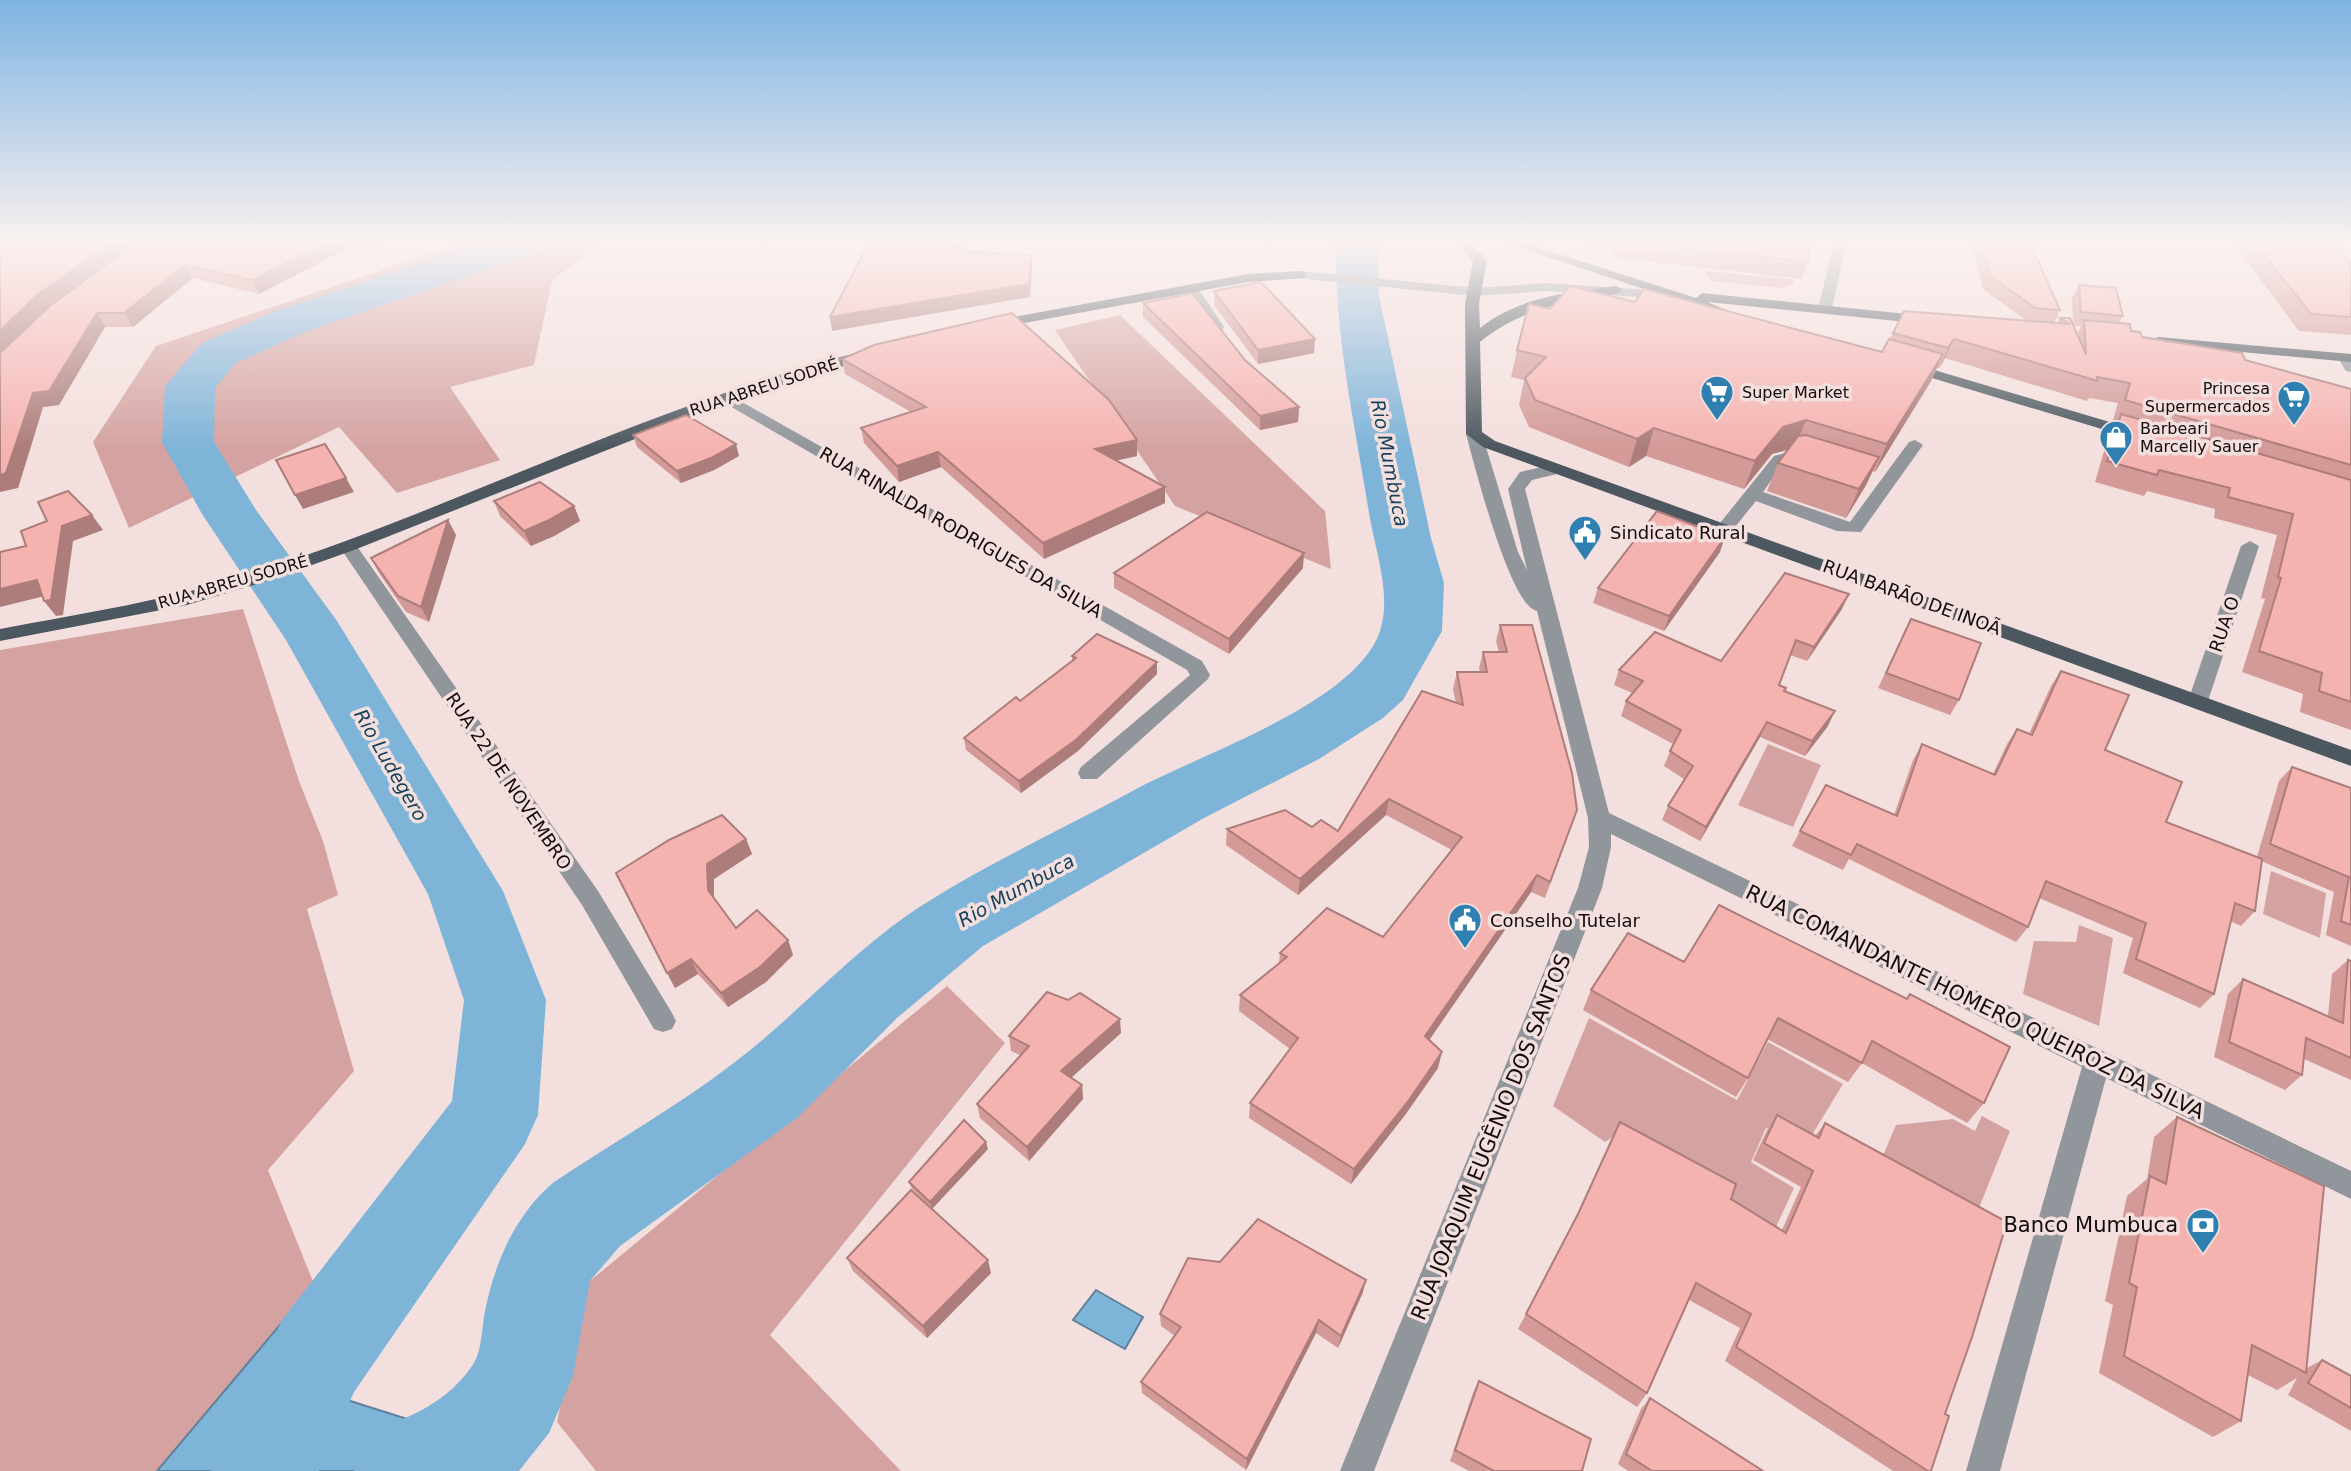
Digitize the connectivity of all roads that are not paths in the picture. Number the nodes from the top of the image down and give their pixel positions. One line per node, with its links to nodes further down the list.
1 (1066, 312): 9 (main road)
2 (1207, 312): 10 (street)
3 (1474, 312): 12 (main road, RUA JOAQUIM EUGÊNIO DOS SANTOS)
4 (1514, 312): 12 (main road)
5 (1724, 312): 7 (main road)
6 (1850, 312): 8 (main road)
7 (1741, 317)
8 (1948, 322)
9 (975, 329)
10 (1223, 336)
11 (2138, 340): 15 (main road)
12 (1472, 341): 17 (main road, RUA JOAQUIM EUGÊNIO DOS SANTOS)
13 (883, 350): 16 (main road, RUA ABREU SODRÉ)
14 (1891, 361): 18 (main road)
15 (2349, 361)
16 (726, 398): 24 (main road, RUA ABREU SODRÉ); 30 (street, RUA RINALDA RODRIGUES DA SILVA)
17 (1474, 433): 21 (main road, RUA BARÃO DE INOÃ); 27 (street, RUA JOAQUIM EUGÊNIO DOS SANTOS)
18 (2155, 440)
19 (1915, 445): 22 (street)
20 (1822, 463): 22 (street)
21 (1555, 470): 23 (main road, RUA BARÃO DE INOÃ); 27 (street, RUA JOAQUIM EUGÊNIO DOS SANTOS)
22 (1753, 494): 23 (street)
23 (1725, 528): 28 (main road, RUA BARÃO DE INOÃ)
24 (348, 546): 26 (main road, RUA ABREU SODRÉ); 32 (street, RUA 22 DE NOVEMBRO)
25 (2250, 546): 28 (street, RUA O)
26 (0, 635)
27 (1552, 636): 31 (street, RUA JOAQUIM EUGÊNIO DOS SANTOS)
28 (2198, 701): 29 (main road, RUA BARÃO DE INOÃ)
29 (2351, 758)
30 (1089, 773)
31 (1599, 818): 33 (street, RUA COMANDANTE HOMERO QUEIROZ DA SILVA); 35 (street, RUA JOAQUIM EUGÊNIO DOS SANTOS)
32 (663, 1021)
33 (2097, 1061): 34 (street, RUA COMANDANTE HOMERO QUEIROZ DA SILVA); 36 (street)
34 (2351, 1185)
35 (1357, 1471)
36 (1983, 1471)

